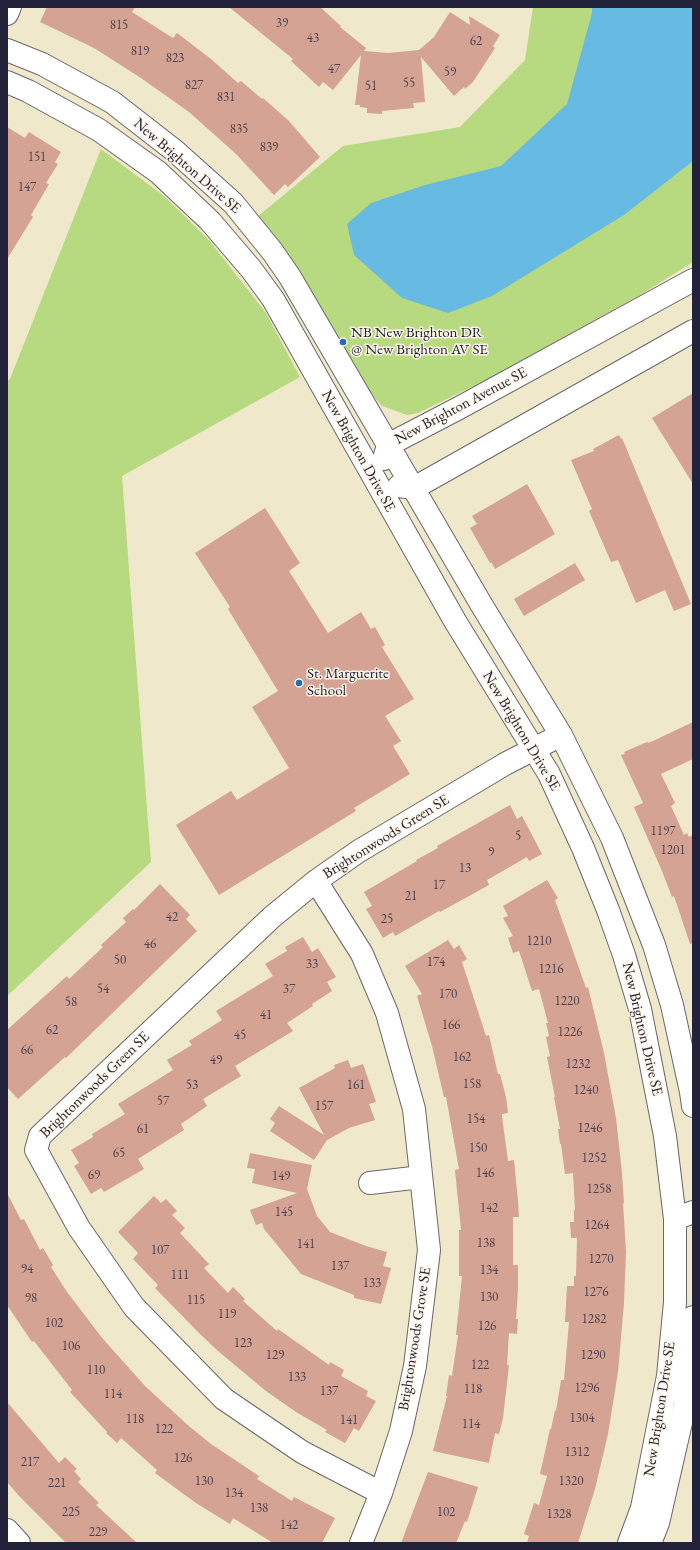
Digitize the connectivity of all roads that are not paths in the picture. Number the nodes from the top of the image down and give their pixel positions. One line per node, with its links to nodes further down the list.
1 (10, 7): 2 (street)
2 (7, 14)
3 (7, 50): 7 (street, New Brighton Drive SE)
4 (7, 82): 8 (street, New Brighton Drive SE)
5 (693, 280): 7 (street, New Brighton Avenue SE)
6 (693, 331): 9 (street)
7 (388, 446): 8 (street, New Brighton Avenue SE); 9 (street, New Brighton Drive SE)
8 (376, 482): 9 (street); 11 (street, New Brighton Drive SE)
9 (414, 488): 10 (street, New Brighton Drive SE)
10 (561, 735): 11 (street, Brightonwoods Green SE); 13 (street, New Brighton Drive SE)
11 (533, 749): 12 (street, Brightonwoods Green SE); 16 (street, New Brighton Drive SE)
12 (316, 881): 14 (street, Brightonwoods Grove SE); 18 (street, Brightonwoods Green SE)
13 (693, 1106)
14 (421, 1177): 15 (street); 18 (street, Brightonwoods Grove SE)
15 (370, 1183)
16 (687, 1221): 22 (street, New Brighton Drive SE)
17 (693, 1317): 23 (street, New Brighton Drive SE)
18 (381, 1493): 21 (street, Brightonwoods Grove SE)
19 (7, 1530): 20 (street)
20 (19, 1543)
21 (361, 1543)
22 (629, 1543)
23 (650, 1543)

